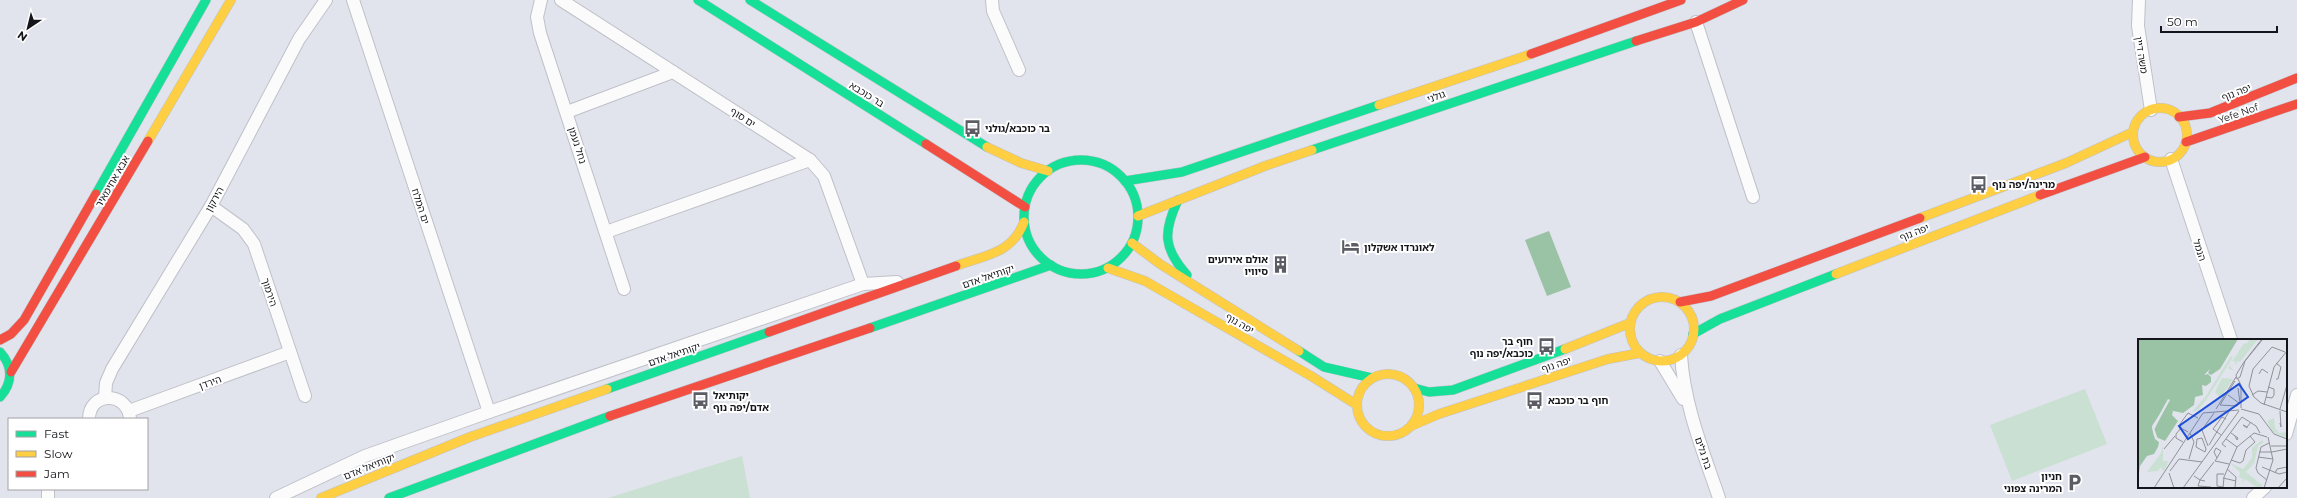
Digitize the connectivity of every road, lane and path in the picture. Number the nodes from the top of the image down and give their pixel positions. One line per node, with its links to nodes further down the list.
1 (206, 0): 46 (main road, אבא אחימאיר)
2 (231, 0): 52 (main road, אבא אחימאיר)
3 (326, 0): 30 (street, הירקון)
4 (353, 0): 62 (street, ים המלח)
5 (541, 0): 19 (street, נחל נעמן)
6 (561, 0): 15 (street, ים סוף)
7 (698, 0): 31 (main road, בר כוכבא)
8 (750, 0): 26 (main road, בר כוכבא)
9 (992, 0): 14 (street)
10 (1681, 0): 27 (main road, גולני)
11 (1743, 0): 13 (main road, גולני)
12 (2139, 0): 18 (street, משה דיין)
13 (1696, 22): 28 (street); 29 (main road, גולני)
14 (1019, 70)
15 (673, 72): 19 (street); 25 (street, ים סוף)
16 (2297, 78): 20 (main road, יפה נוף)
17 (2297, 104): 22 (main road, Yefe Nof)
18 (2151, 110): 20 (main road); 21 (main road)
19 (567, 112): 34 (street, נחל נעמן)
20 (2179, 117): 22 (main road)
21 (2133, 132): 23 (main road); 42 (main road, יפה נוף)
22 (2186, 142): 24 (main road)
23 (2145, 158): 24 (main road, יפה נוף); 44 (main road, יפה נוף)
24 (2171, 159): 45 (street, הנמל)
25 (810, 160): 34 (street); 39 (street, ים סוף)
26 (1048, 171): 27 (main road); 31 (main road)
27 (1125, 181): 32 (main road)
28 (1752, 197)
29 (1178, 200): 32 (main road, גולני); 41 (main road)
30 (211, 206): 48 (street, הירמוך); 59 (street, הירקון)
31 (1025, 207): 33 (main road)
32 (1138, 216): 35 (main road)
33 (1024, 222): 36 (main road); 38 (main road, יקותיאל אדם)
34 (606, 232): 40 (street, נחל נעמן)
35 (1132, 243): 37 (main road); 41 (main road, יפה נוף)
36 (1050, 265): 37 (main road); 70 (main road, יקותיאל אדם)
37 (1108, 268): 60 (main road, יפה נוף)
38 (918, 280): 39 (street); 69 (main road, יקותיאל אדם)
39 (863, 284): 62 (street)
40 (624, 289)
41 (1208, 294): 53 (main road, יפה נוף)
42 (1680, 302): 43 (main road); 44 (main road)
43 (1630, 323): 49 (main road); 54 (main road, יפה נוף)
44 (1694, 334): 50 (main road)
45 (2231, 339)
46 (0, 340)
47 (0, 352): 52 (main road)
48 (290, 352): 57 (street, הירמוך); 63 (street, הירדן)
49 (1640, 353): 51 (main road); 65 (main road, יפה נוף)
50 (1681, 355): 51 (main road); 61 (street, בת גלים)
51 (1660, 361): 61 (street, בת גלים)
52 (11, 372): 58 (main road, אבא אחימאיר)
53 (1372, 378): 54 (main road); 60 (main road)
54 (1414, 388): 65 (main road)
55 (2287, 392): 56 (street)
56 (2297, 395): 66 (street)
57 (305, 396)
58 (0, 397)
59 (104, 398): 63 (street); 64 (street)
60 (1357, 405): 65 (main road)
61 (1688, 409): 71 (street, בת גלים)
62 (489, 412): 68 (street)
63 (130, 415)
64 (89, 418)
65 (1412, 426)
66 (2287, 430)
67 (2264, 488): 72 (street)
68 (276, 498)
69 (321, 498)
70 (389, 498)
71 (1719, 498)
72 (2253, 498)

